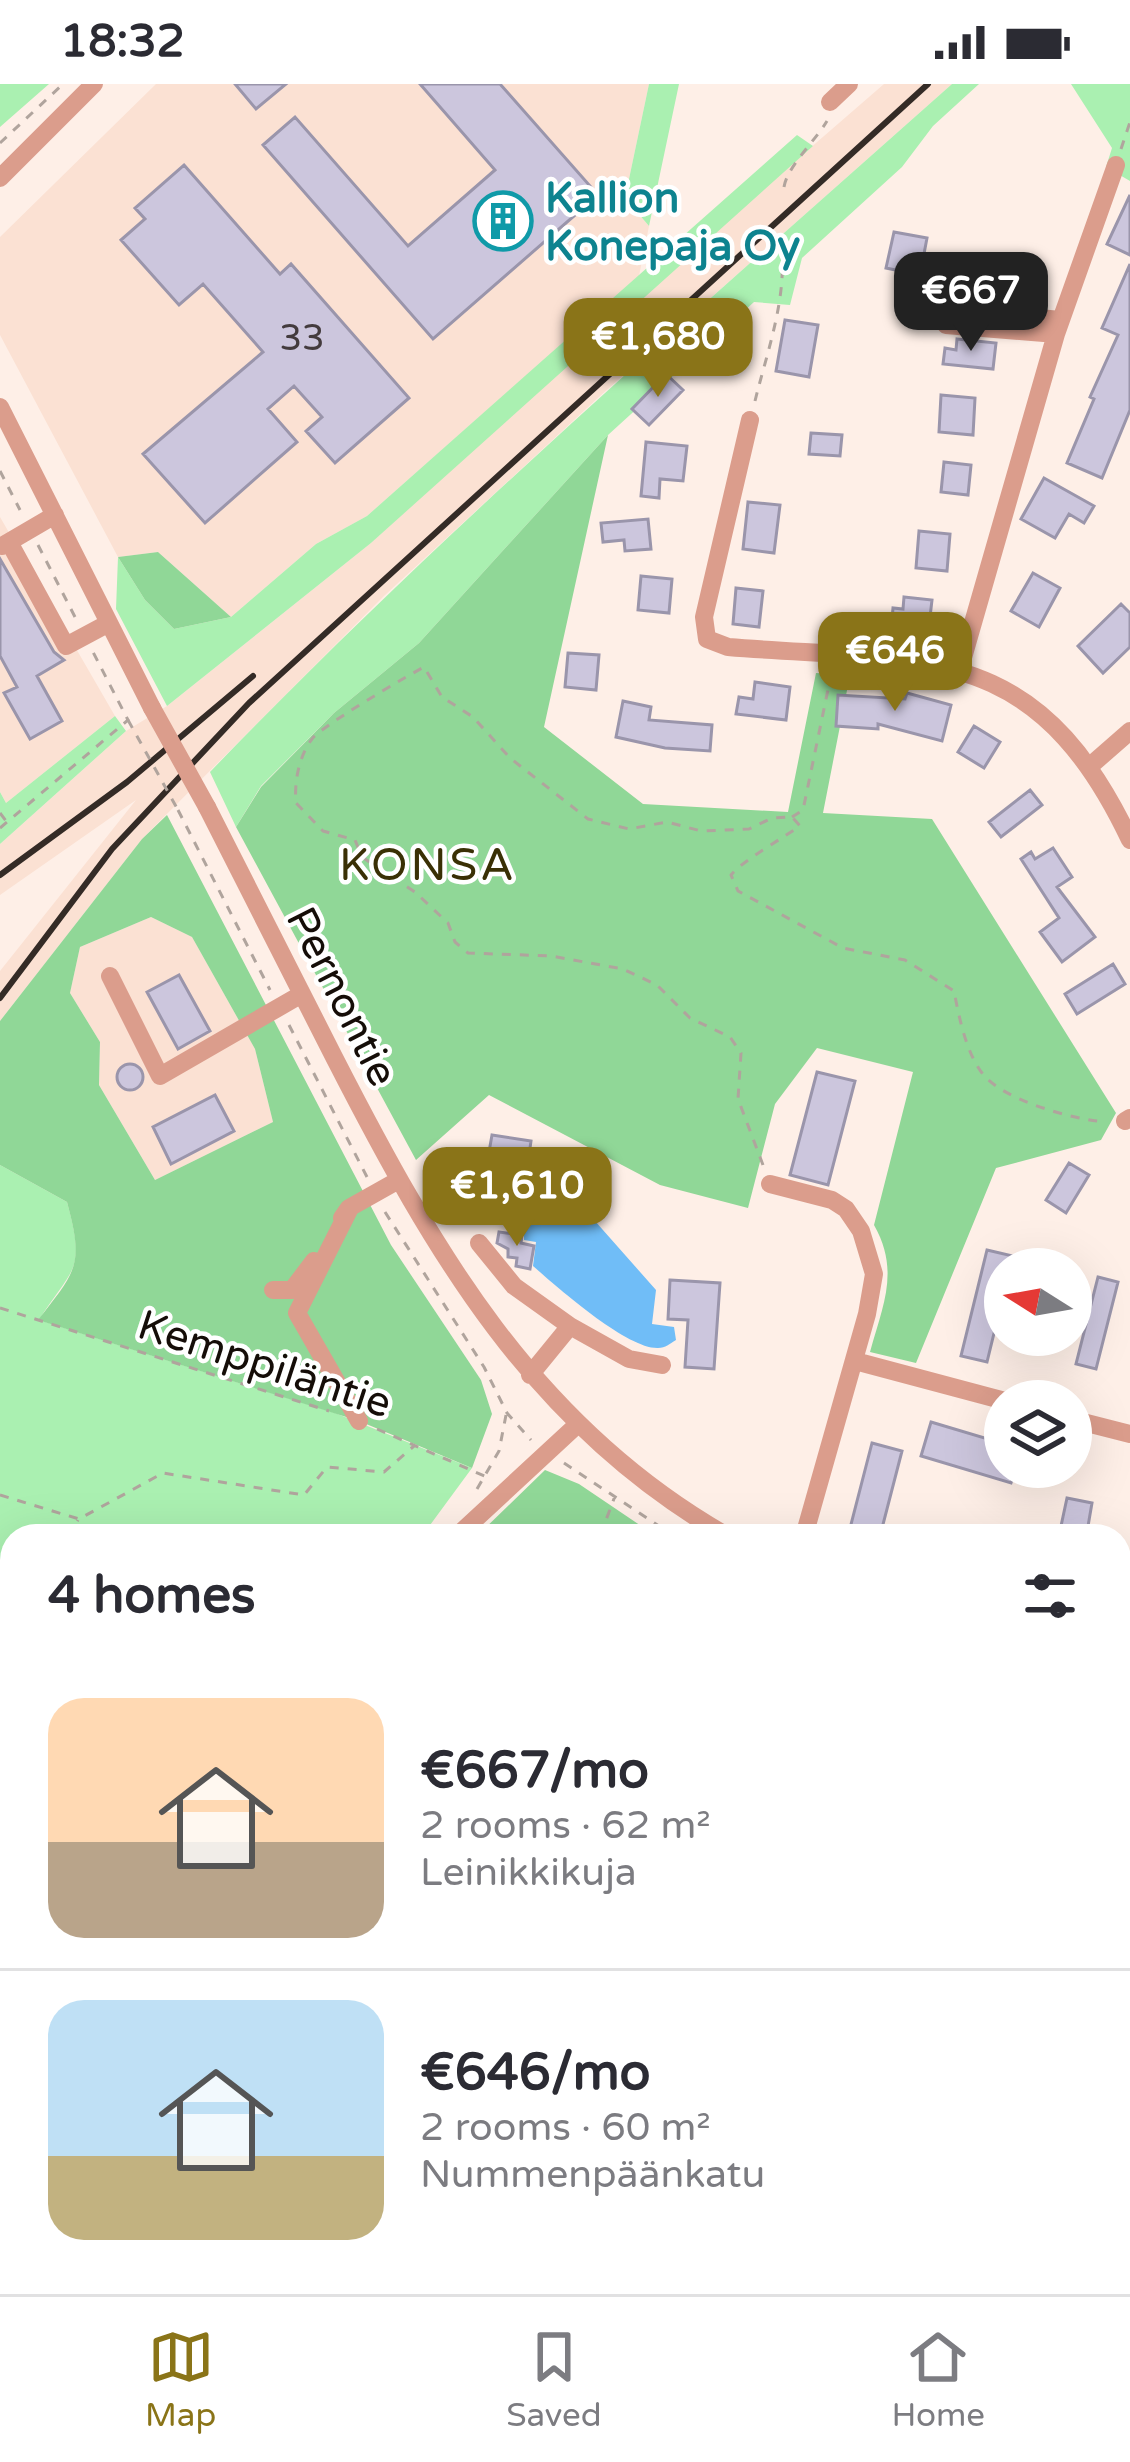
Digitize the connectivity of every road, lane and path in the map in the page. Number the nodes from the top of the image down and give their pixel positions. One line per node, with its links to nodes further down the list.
1 (62, 84): 6 (path)
2 (94, 84): 8 (street)
3 (849, 84): 4 (street)
4 (830, 102): 9 (path)
5 (1130, 122): 7 (path)
6 (0, 143)
7 (1116, 165): 13 (street)
8 (0, 178)
9 (784, 187)
10 (779, 234): 15 (path)
11 (926, 308): 13 (street)
12 (946, 325): 13 (street)
13 (1058, 327): 23 (street)
14 (0, 407): 17 (street, Pernontie)
15 (750, 420): 22 (street)
16 (0, 471): 18 (path)
17 (55, 515): 18 (street); 20 (street, Pernontie)
18 (30, 530): 19 (street); 21 (path)
19 (4, 545): 21 (street)
20 (109, 623): 21 (street); 34 (street, Pernontie, bridge)
21 (85, 636): 24 (path)
22 (835, 656): 23 (street); 29 (path)
23 (960, 668): 26 (street)
24 (128, 720): 27 (path, bridge); 30 (path)
25 (1130, 731): 26 (street)
26 (1090, 766): 32 (street)
27 (178, 810)
28 (0, 813): 30 (path)
29 (792, 817): 35 (path); 37 (path)
30 (7, 823): 31 (path)
31 (0, 828)
32 (1130, 840)
33 (110, 976): 34 (street)
34 (302, 994): 36 (street, Pernontie)
35 (1127, 1119)
36 (398, 1181): 38 (street); 45 (street, Pernontie)
37 (770, 1184): 43 (street)
38 (350, 1208): 40 (street); 48 (street)
39 (479, 1243): 42 (street)
40 (273, 1290)
41 (0, 1308): 48 (path, Kemppiläntie)
42 (570, 1326): 44 (street); 45 (street)
43 (855, 1361): 46 (street); 62 (street)
44 (662, 1365)
45 (530, 1375): 49 (street, Pernontie)
46 (984, 1395)
47 (507, 1413): 53 (path)
48 (359, 1421): 52 (path, Kemppiläntie)
49 (578, 1424): 59 (street); 61 (street, Pernontie)
50 (1092, 1424): 51 (street)
51 (1130, 1434)
52 (415, 1445): 53 (path, Kemppiläntie); 57 (path)
53 (486, 1477): 54 (path)
54 (477, 1490)
55 (616, 1494): 60 (path)
56 (0, 1495): 57 (path)
57 (79, 1519): 58 (path)
58 (76, 1524)
59 (470, 1524)
60 (606, 1524)
61 (709, 1524)
62 (807, 1524)

